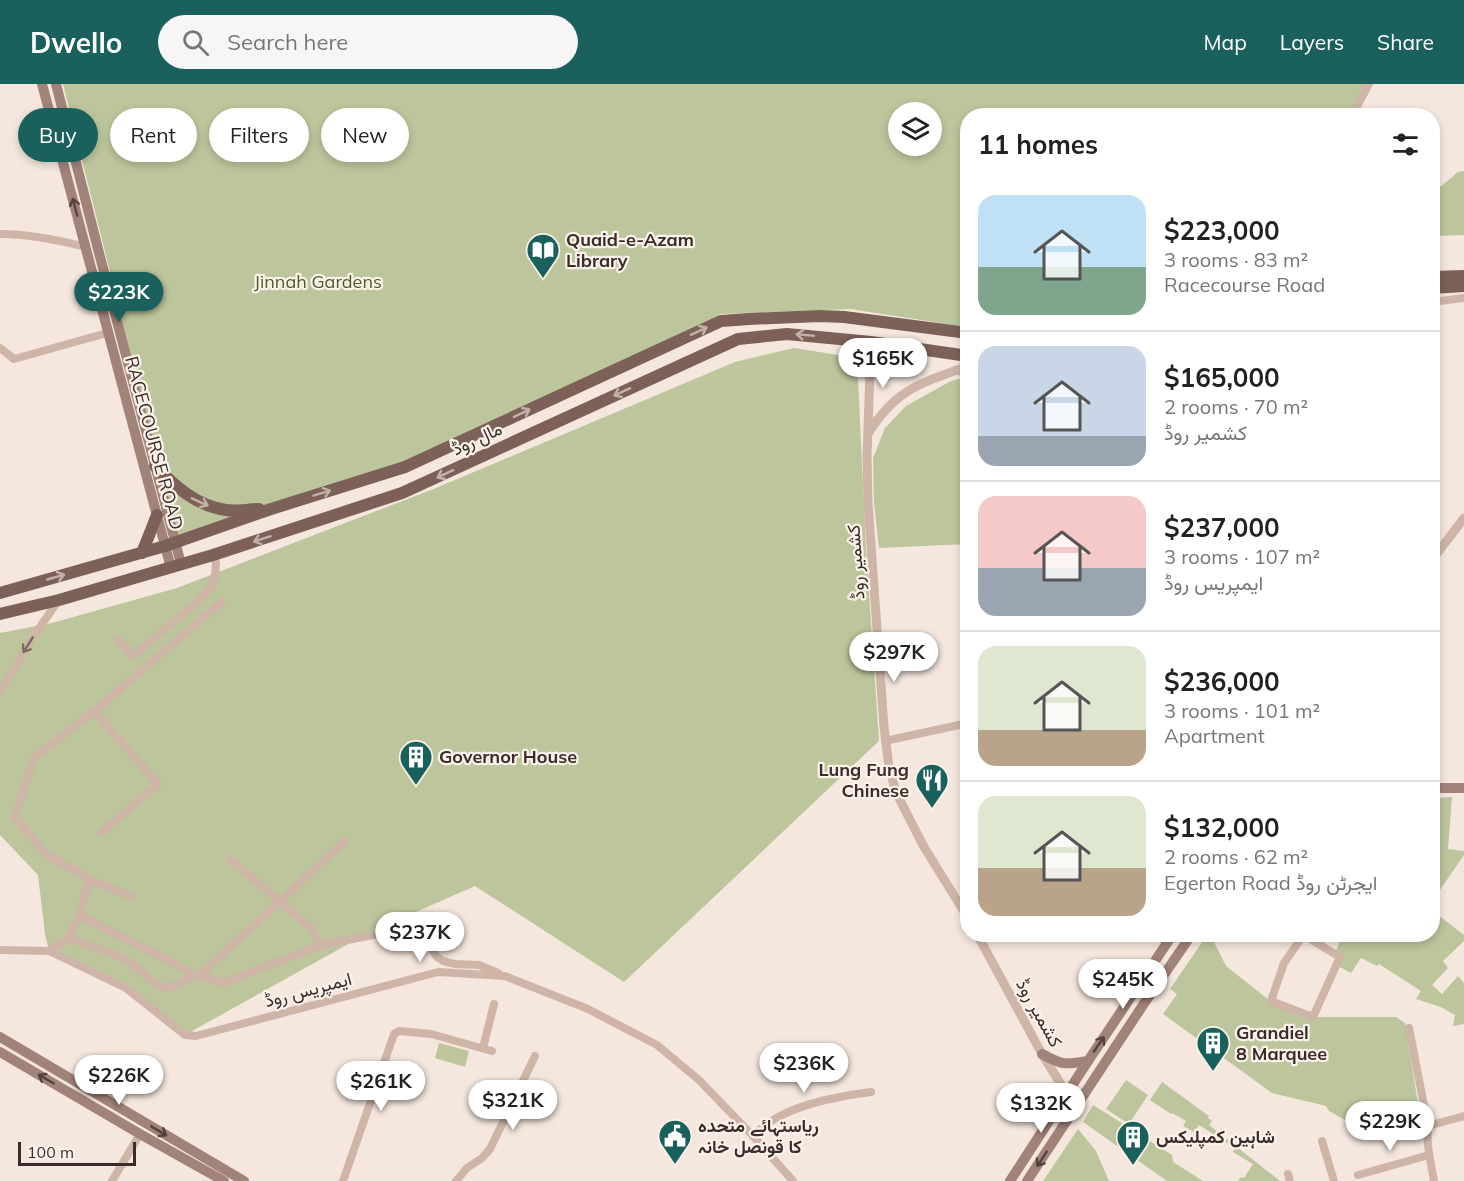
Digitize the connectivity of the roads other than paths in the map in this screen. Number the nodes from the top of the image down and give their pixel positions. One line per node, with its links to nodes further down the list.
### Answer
1 (42, 84): 6 (main road, RACECOURSE ROAD, one-way to 1)
2 (56, 84): 22 (main road, RACECOURSE ROAD)
3 (1369, 84): 4 (street)
4 (1357, 108)
5 (0, 234): 6 (street)
6 (86, 247): 14 (main road, RACECOURSE ROAD)
7 (1464, 276): 8 (main road)
8 (1440, 277)
9 (1464, 286): 10 (main road)
10 (1440, 288)
11 (1464, 298): 12 (street)
12 (1440, 301)
13 (960, 332): 23 (main road, مال روڈ, one-way to 13)
14 (107, 333): 16 (street); 24 (main road, RACECOURSE ROAD)
15 (871, 342): 17 (main road, مال روڈ); 21 (street, کشمیر روڈ); 29 (main road, مال روڈ, one-way to 29)
16 (0, 348)
17 (960, 355)
18 (960, 369): 19 (street)
19 (957, 370): 20 (street); 21 (street)
20 (960, 371)
21 (868, 435): 39 (street, کشمیر روڈ)
22 (155, 466): 23 (main road, one-way to 23); 26 (main road, RACECOURSE ROAD)
23 (271, 509): 26 (main road, مال روڈ)
24 (157, 515): 26 (main road, RACECOURSE ROAD); 28 (main road)
25 (1464, 518): 27 (street)
26 (170, 544): 28 (main road, مال روڈ); 30 (main road, RACECOURSE ROAD)
27 (1440, 550)
28 (142, 553): 31 (main road, مال روڈ, one-way to 28)
29 (213, 555): 30 (main road, مال روڈ); 35 (street)
30 (176, 566): 32 (main road, مال روڈ)
31 (0, 592)
32 (59, 600): 34 (main road, مال روڈ); 36 (street, one-way to 36)
33 (222, 602): 37 (street)
34 (0, 615)
35 (118, 640)
36 (0, 692)
37 (94, 711): 42 (street); 45 (street)
38 (960, 725): 39 (street)
39 (885, 741): 48 (street, کشمیر روڈ)
40 (1440, 788): 41 (main road)
41 (1464, 788)
42 (101, 833)
43 (345, 841): 47 (street)
44 (230, 859): 47 (street)
45 (88, 879): 46 (street); 49 (street)
46 (130, 896)
47 (281, 902): 56 (street); 59 (street)
48 (960, 905)
49 (80, 915): 50 (street); 59 (street)
50 (68, 938): 58 (street); 59 (street)
51 (981, 942): 65 (street, کشمیر روڈ)
52 (1168, 942): 67 (main road, one-way to 52)
53 (1187, 942): 70 (main road)
54 (1299, 942): 55 (street)
55 (1315, 942)
56 (321, 945): 59 (street); 60 (street)
57 (0, 950): 58 (street, ایمپریس روڈ)
58 (49, 951): 60 (street, ایمپریس روڈ)
59 (197, 974)
60 (505, 976): 75 (street, ایمپریس روڈ)
61 (494, 1004): 82 (street)
62 (1409, 1028): 72 (street)
63 (0, 1037): 81 (main road, one-way to 81)
64 (0, 1052): 74 (main road, one-way to 64)
65 (1042, 1054): 67 (main road); 69 (street, کشمیر روڈ)
66 (535, 1056): 83 (street)
67 (1088, 1061): 69 (main road)
68 (871, 1092): 75 (street)
69 (1067, 1094): 70 (street, کشمیر روڈ); 85 (main road)
70 (1079, 1102): 86 (main road, one-way to 86)
71 (1464, 1116): 72 (street)
72 (1428, 1126): 73 (street); 77 (street)
73 (1365, 1130)
74 (140, 1134): 79 (street); 80 (main road)
75 (753, 1136): 84 (street, ایمپریس روڈ)
76 (1322, 1141): 87 (street)
77 (1429, 1155): 78 (street); 88 (street)
78 (1358, 1175)
79 (112, 1181)
80 (224, 1181)
81 (244, 1181)
82 (343, 1181)
83 (456, 1181)
84 (793, 1181)
85 (1010, 1181)
86 (1027, 1181)
87 (1334, 1181)
88 (1434, 1181)

